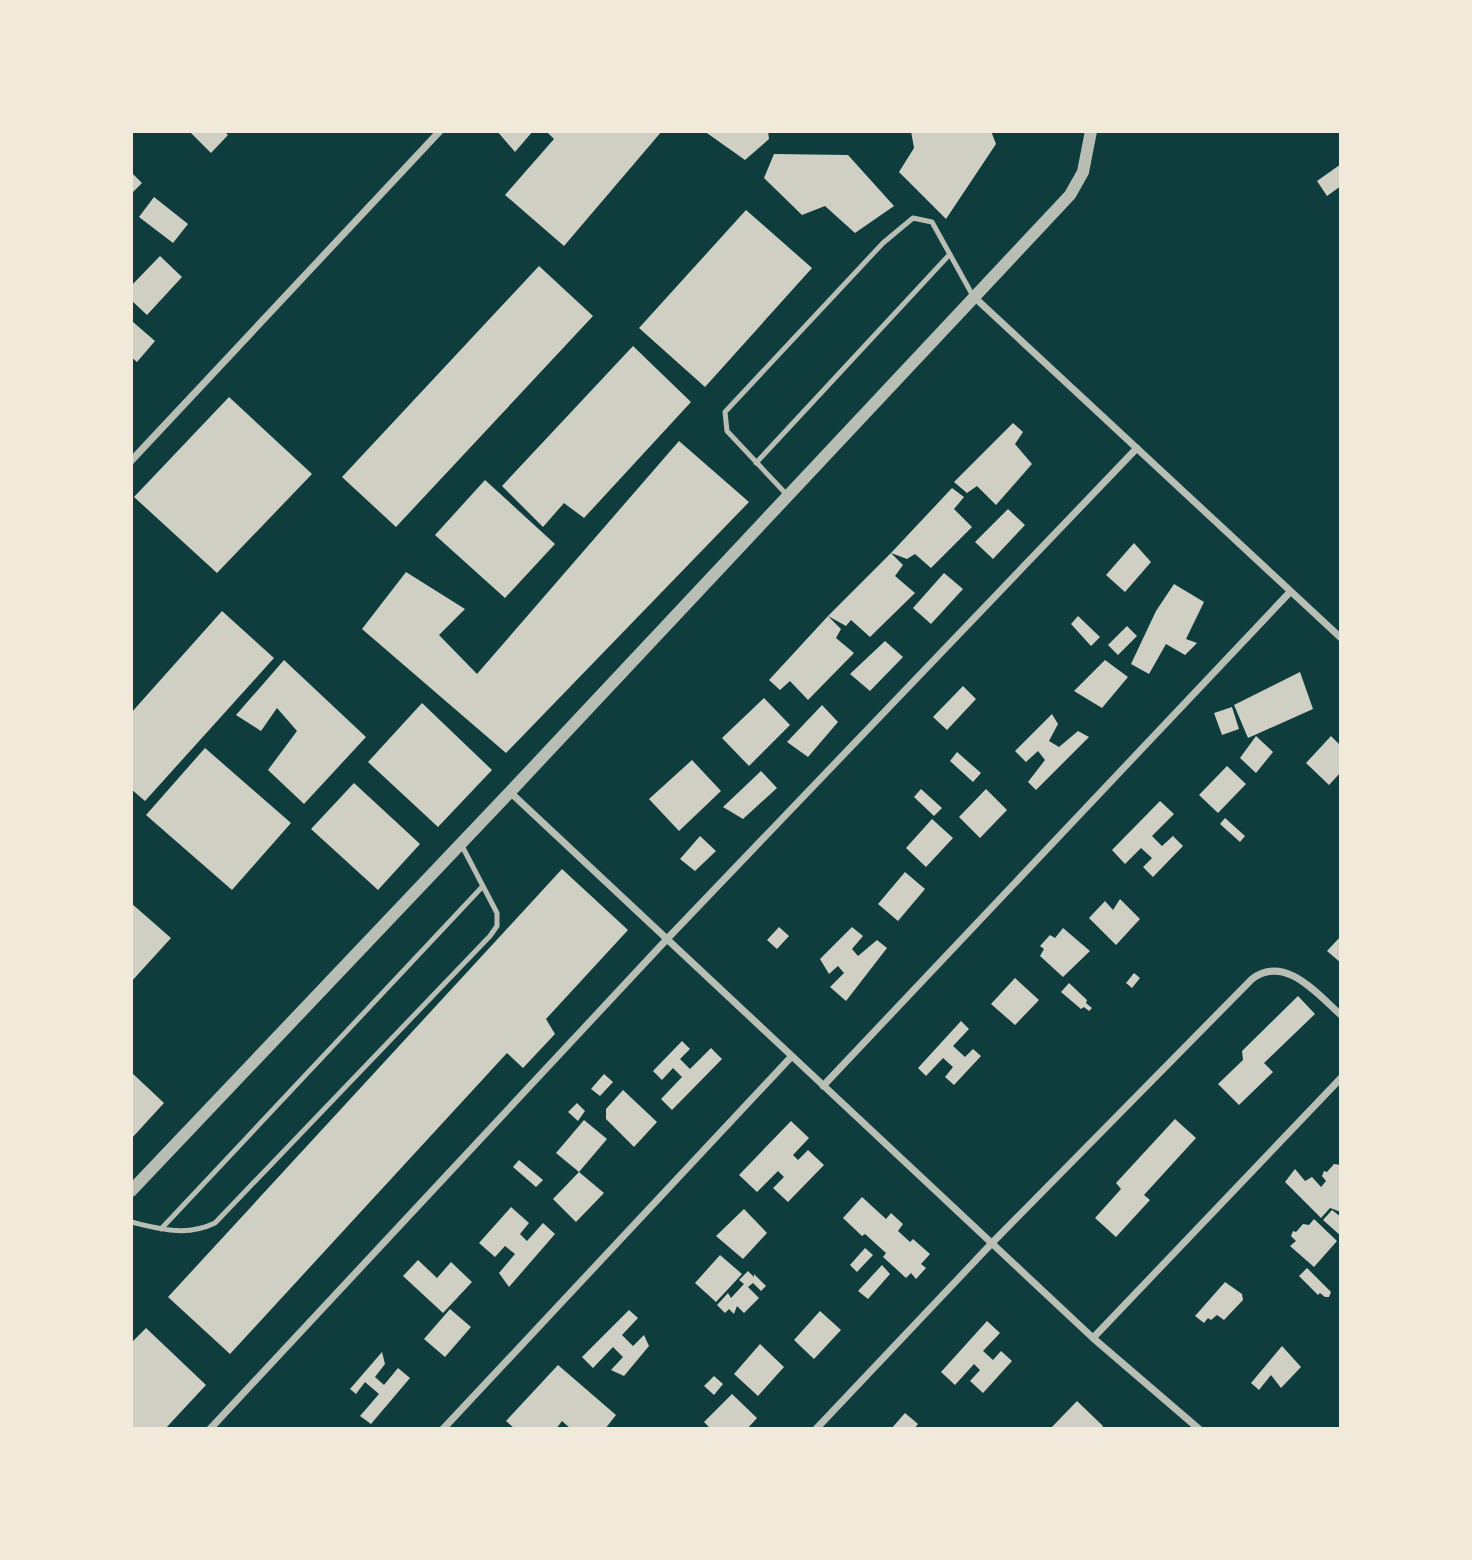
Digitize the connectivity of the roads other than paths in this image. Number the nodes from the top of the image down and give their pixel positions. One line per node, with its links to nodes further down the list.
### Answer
1 (440, 131): 6 (street)
2 (1091, 131): 4 (street)
3 (950, 254): 4 (lane); 7 (lane); 7 (lane)
4 (973, 296): 5 (street); 8 (street)
5 (1137, 448): 9 (street); 14 (street)
6 (131, 461)
7 (756, 463): 8 (lane)
8 (788, 496): 11 (street)
9 (1290, 592): 10 (street); 18 (street)
10 (1341, 638)
11 (510, 792): 12 (street); 14 (street)
12 (461, 844): 13 (lane); 19 (street)
13 (483, 886): 21 (lane); 21 (lane)
14 (667, 939): 16 (street); 24 (street)
15 (1341, 1014): 22 (street)
16 (792, 1056): 18 (street); 25 (street)
17 (1341, 1078): 23 (street)
18 (823, 1086): 22 (street)
19 (131, 1191)
20 (131, 1222): 21 (lane)
21 (161, 1229)
22 (992, 1243): 23 (street); 26 (street)
23 (1093, 1338): 27 (street)
24 (210, 1429)
25 (443, 1429)
26 (816, 1429)
27 (1199, 1429)

